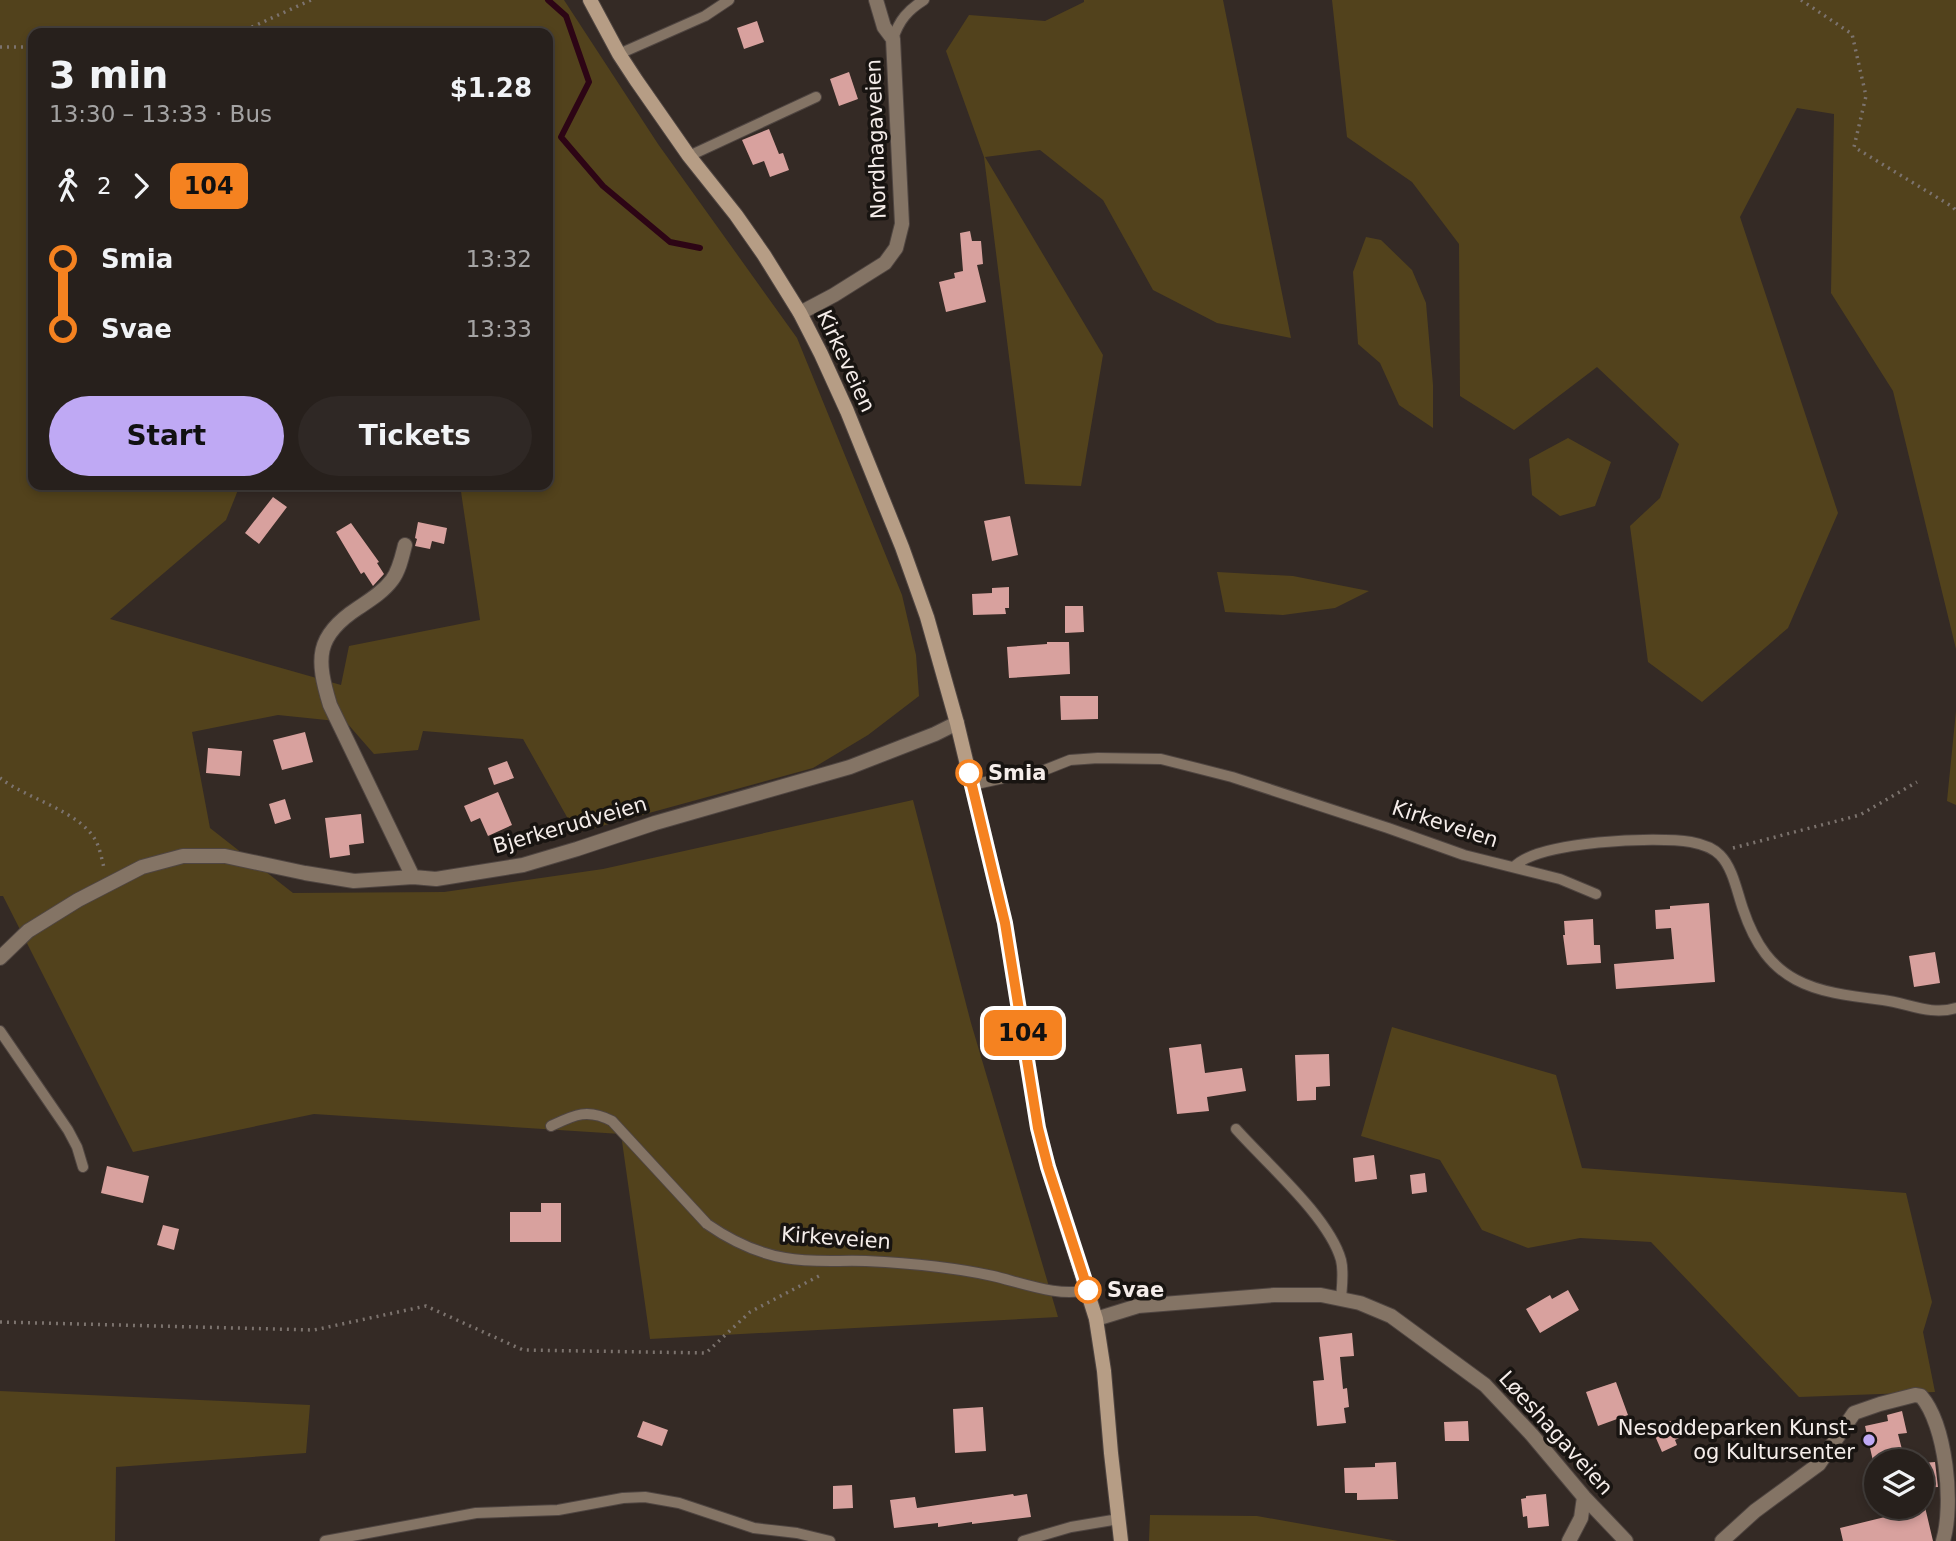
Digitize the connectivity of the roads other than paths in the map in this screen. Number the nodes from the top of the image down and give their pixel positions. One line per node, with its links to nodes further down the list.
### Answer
1 (590, 0): 6 (main road, Kirkeveien)
2 (729, 0): 6 (lane)
3 (876, 0): 5 (street, Nordhagaveien)
4 (924, 0): 5 (lane)
5 (893, 38): 9 (street, Nordhagaveien)
6 (619, 54): 8 (main road, Kirkeveien)
7 (816, 97): 8 (lane)
8 (689, 156): 9 (main road, Kirkeveien)
9 (800, 313): 11 (main road, Kirkeveien)
10 (405, 545): 14 (street)
11 (957, 723): 12 (main road, Kirkeveien); 14 (street, Bjerkerudveien)
12 (972, 785): 13 (lane, Kirkeveien); 22 (main road, Kirkeveien)
13 (1514, 867): 15 (lane); 17 (lane, Kirkeveien)
14 (413, 877): 16 (street, Bjerkerudveien)
15 (1596, 894)
16 (0, 958)
17 (1956, 1008)
18 (0, 1031): 21 (lane)
19 (551, 1126): 22 (lane, Kirkeveien)
20 (1236, 1129): 23 (lane)
21 (83, 1167)
22 (1088, 1289): 24 (main road, Kirkeveien)
23 (1340, 1298): 24 (street, Løeshagaveien); 25 (street, Løeshagaveien)
24 (1096, 1319): 26 (main road, Kirkeveien)
25 (1584, 1497): 31 (street); 32 (street, Løeshagaveien)
26 (1119, 1519): 29 (lane); 30 (main road, Kirkeveien)
27 (325, 1541): 28 (lane)
28 (830, 1541)
29 (1023, 1541)
30 (1121, 1541)
31 (1569, 1541)
32 (1626, 1541)
33 (1722, 1541): 34 (street)
34 (1943, 1541)

